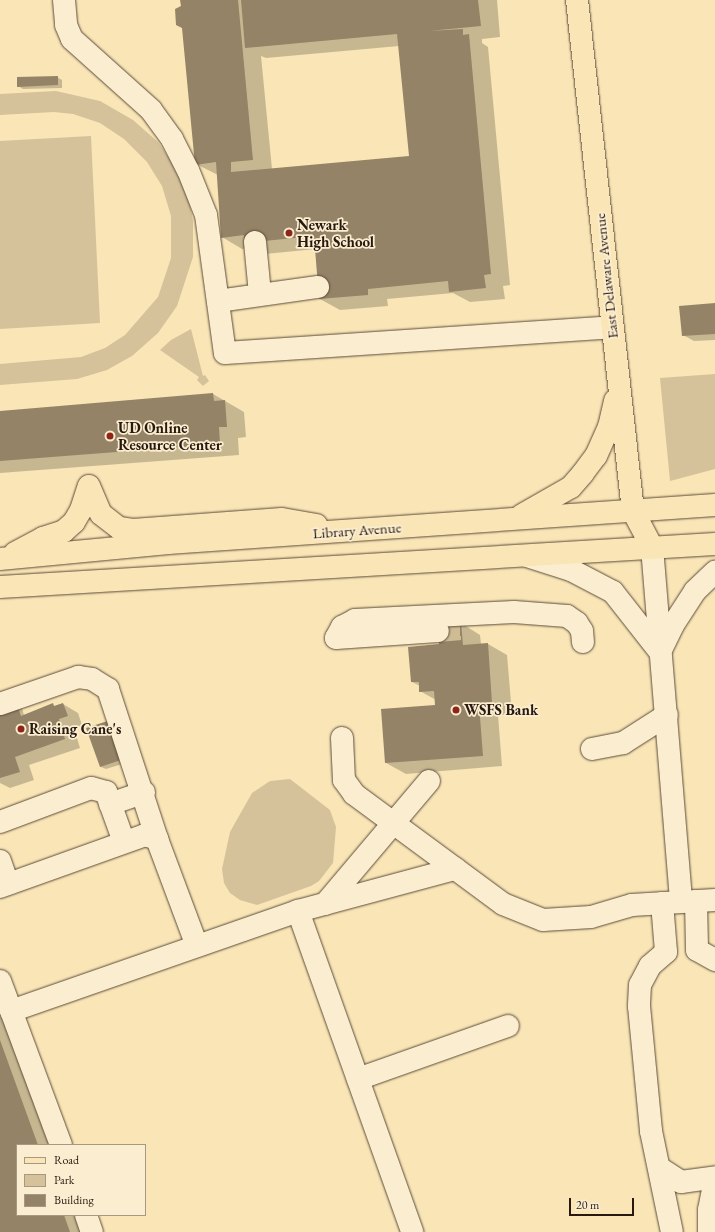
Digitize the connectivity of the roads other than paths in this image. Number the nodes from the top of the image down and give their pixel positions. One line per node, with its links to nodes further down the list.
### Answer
1 (64, 0): 6 (lane)
2 (577, 0): 7 (main road, East Delaware Avenue)
3 (255, 242): 5 (lane)
4 (318, 287): 5 (lane)
5 (260, 294): 6 (lane)
6 (218, 301): 7 (lane)
7 (612, 327): 8 (main road, East Delaware Avenue)
8 (618, 387): 10 (main road, East Delaware Avenue); 11 (main road)
9 (715, 505): 10 (main road, Library Avenue)
10 (633, 511): 11 (main road, Library Avenue); 14 (main road, East Delaware Avenue)
11 (512, 520): 12 (main road, Library Avenue)
12 (347, 531): 16 (main road, Library Avenue); 16 (main road)
13 (715, 544): 14 (main road)
14 (652, 547): 15 (main road); 23 (lane)
15 (524, 555): 18 (main road); 23 (lane)
16 (3, 558)
17 (715, 572): 23 (lane)
18 (0, 587)
19 (514, 626): 20 (lane)
20 (461, 629)
21 (438, 631): 22 (lane)
22 (584, 642)
23 (660, 652): 25 (lane)
24 (0, 704): 29 (lane)
25 (667, 715): 27 (lane); 38 (lane)
26 (342, 738): 32 (lane)
27 (592, 749)
28 (429, 781): 32 (lane)
29 (144, 792): 30 (lane); 33 (lane)
30 (110, 804): 31 (lane); 34 (lane)
31 (0, 822)
32 (392, 824): 36 (lane); 39 (lane)
33 (157, 839): 34 (lane); 41 (lane)
34 (124, 842): 37 (lane)
35 (0, 861): 37 (lane)
36 (454, 869): 38 (lane); 39 (lane)
37 (4, 886)
38 (689, 902): 42 (lane); 43 (lane)
39 (325, 904): 40 (lane)
40 (298, 911): 41 (lane); 47 (lane)
41 (197, 946): 45 (lane)
42 (666, 952): 43 (lane); 49 (lane)
43 (706, 955)
44 (0, 980): 45 (lane)
45 (11, 1011): 48 (lane)
46 (508, 1026): 47 (lane)
47 (358, 1079): 53 (lane)
48 (61, 1144)
49 (661, 1169): 50 (lane); 54 (lane)
50 (715, 1178): 55 (lane)
51 (86, 1216): 52 (lane)
52 (92, 1232)
53 (412, 1232)
54 (672, 1232)
55 (709, 1232)

